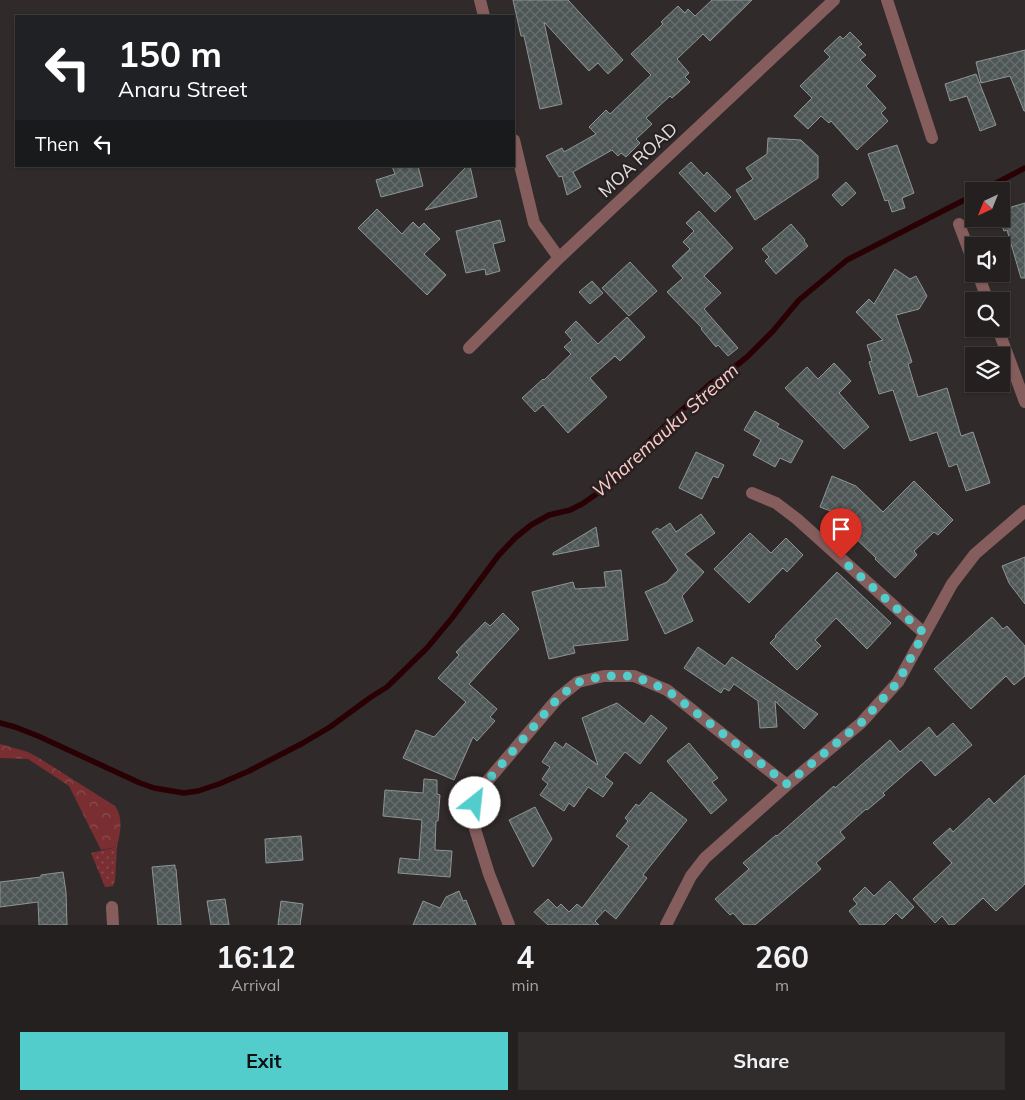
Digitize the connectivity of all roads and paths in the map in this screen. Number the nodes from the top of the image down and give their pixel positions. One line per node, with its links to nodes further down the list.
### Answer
1 (480, 0): 4 (street)
2 (834, 0): 9 (street, MOA ROAD)
3 (887, 0): 5 (street)
4 (484, 15)
5 (932, 138)
6 (515, 144): 9 (street)
7 (959, 224): 8 (street)
8 (965, 240)
9 (559, 258): 11 (street, MOA ROAD)
10 (1001, 337): 12 (street)
11 (469, 348)
12 (1025, 402)
13 (752, 492): 15 (street)
14 (1025, 511): 15 (street)
15 (924, 633): 16 (street)
16 (787, 784): 19 (street); 20 (street)
17 (112, 907): 18 (street)
18 (113, 925)
19 (509, 925)
20 (666, 925)

